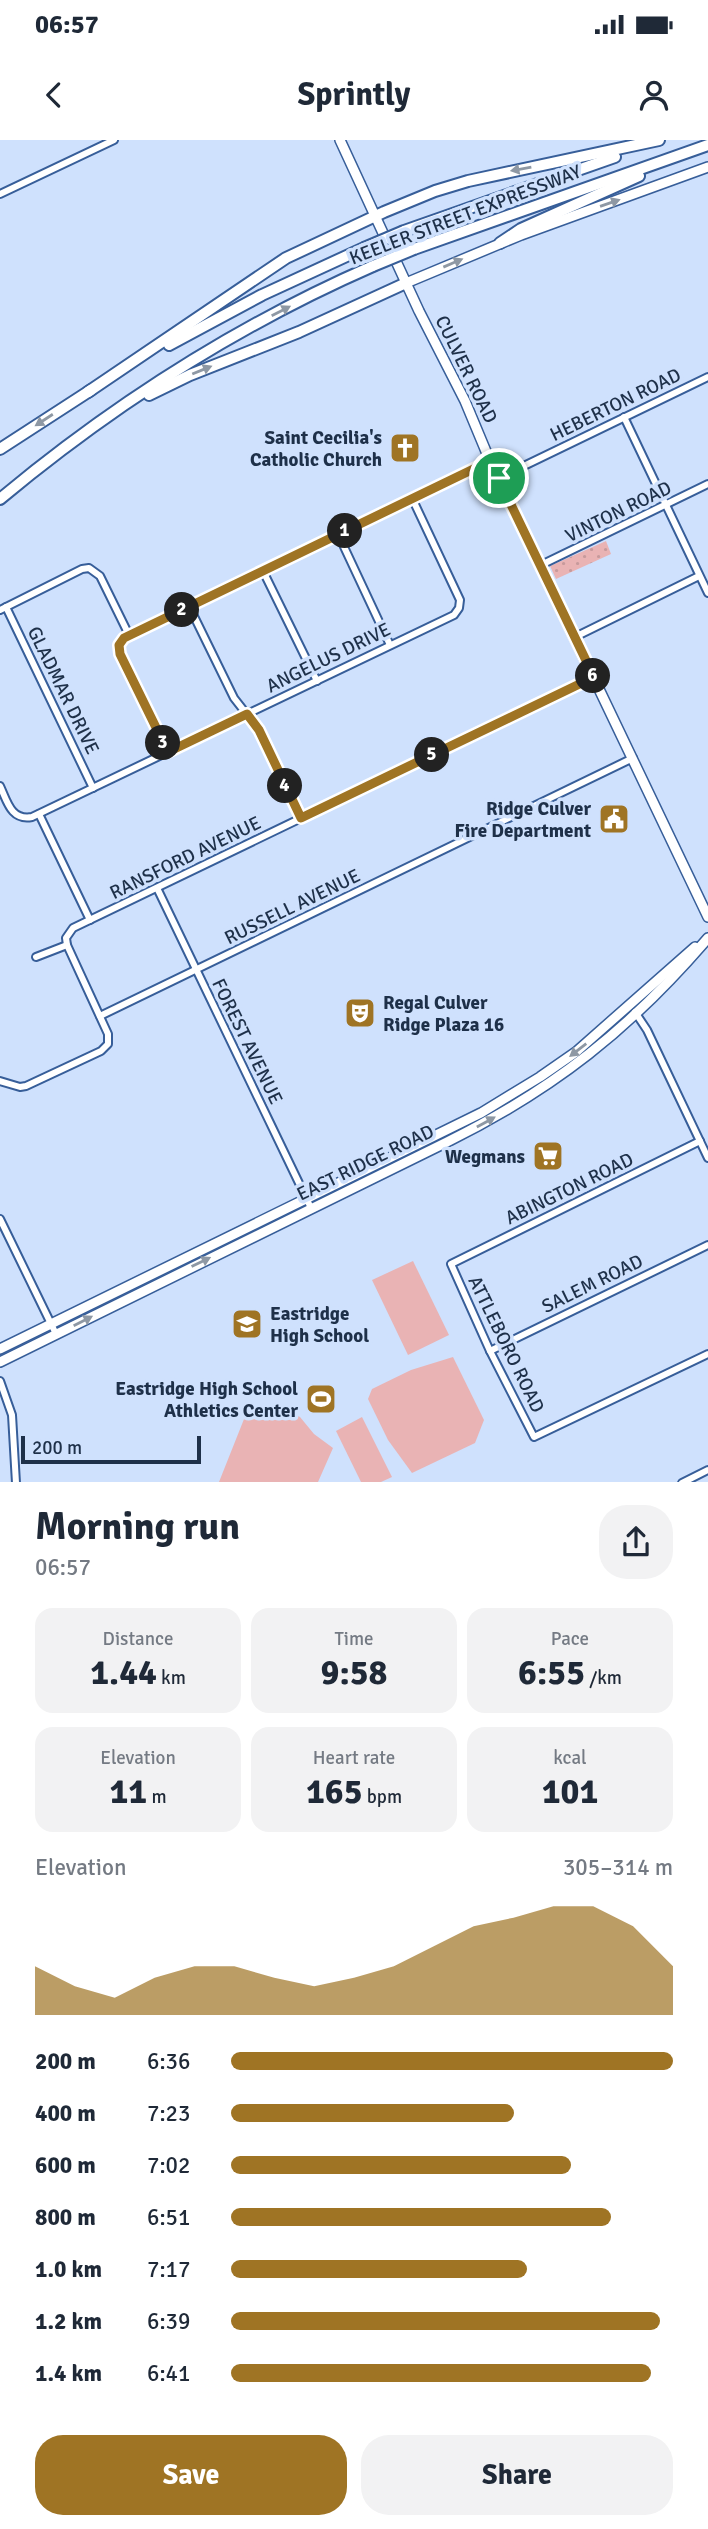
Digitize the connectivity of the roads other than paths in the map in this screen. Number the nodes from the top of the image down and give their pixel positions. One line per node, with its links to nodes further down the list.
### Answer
1 (114, 140): 6 (street)
2 (340, 140): 7 (main road, CULVER ROAD)
3 (662, 140): 7 (highway, one-way to 7); 11 (highway, KEELER STREET EXPRESSWAY, bridge)
4 (708, 146): 8 (highway); 13 (highway, KEELER STREET EXPRESSWAY, one-way to 4, bridge)
5 (708, 167): 8 (main road, one-way to 5)
6 (0, 194)
7 (374, 216): 9 (main road, CULVER ROAD); 11 (highway)
8 (500, 243): 9 (main road, one-way to 8)
9 (406, 283): 13 (highway, one-way to 9); 15 (main road, CULVER ROAD)
10 (708, 377): 12 (street, HEBERTON ROAD)
11 (88, 392): 14 (highway, KEELER STREET EXPRESSWAY, one-way to 14)
12 (624, 417): 16 (street, HEBERTON ROAD); 20 (street)
13 (78, 438): 19 (highway, KEELER STREET EXPRESSWAY)
14 (0, 449)
15 (490, 461): 16 (main road, CULVER ROAD); 18 (street)
16 (499, 478): 22 (main road, CULVER ROAD)
17 (708, 485): 20 (street, VINTON ROAD)
18 (412, 498): 21 (street); 30 (street, ANGELUS DRIVE)
19 (0, 499)
20 (665, 505): 22 (street, VINTON ROAD); 24 (street)
21 (338, 534): 23 (street); 30 (street)
22 (541, 565): 29 (main road, CULVER ROAD)
23 (263, 571): 26 (street); 32 (street)
24 (699, 576): 25 (street); 29 (street)
25 (708, 593)
26 (190, 606): 28 (street); 33 (street)
27 (3, 608): 28 (street); 37 (street, GLADMAR DRIVE)
28 (129, 635): 34 (street)
29 (575, 637): 31 (main road, CULVER ROAD)
30 (390, 645): 32 (street, ANGELUS DRIVE)
31 (594, 677): 35 (main road, CULVER ROAD); 39 (street, RANSFORD AVENUE)
32 (317, 681): 33 (street, ANGELUS DRIVE)
33 (247, 714): 34 (street, ANGELUS DRIVE); 39 (street)
34 (168, 752): 37 (street, ANGELUS DRIVE)
35 (633, 758): 41 (main road, CULVER ROAD); 46 (street, RUSSELL AVENUE)
36 (0, 786): 38 (street)
37 (93, 788): 38 (street, ANGELUS DRIVE)
38 (39, 814): 42 (street)
39 (301, 818): 40 (street, RANSFORD AVENUE)
40 (157, 888): 42 (street, RANSFORD AVENUE); 46 (street, FOREST AVENUE)
41 (708, 917)
42 (90, 920): 44 (street, RANSFORD AVENUE)
43 (708, 937): 47 (main road, EAST RIDGE ROAD); 48 (main road, EAST RIDGE ROAD)
44 (67, 945): 45 (street, RANSFORD AVENUE); 49 (street)
45 (36, 957)
46 (196, 970): 49 (street, RUSSELL AVENUE); 53 (street, FOREST AVENUE)
47 (629, 1006): 48 (street); 53 (main road, EAST RIDGE ROAD, one-way to 53)
48 (637, 1015): 51 (street); 54 (main road, EAST RIDGE ROAD, one-way to 48)
49 (100, 1016): 50 (street)
50 (0, 1081)
51 (700, 1141): 52 (street); 57 (street, ABINGTON ROAD)
52 (708, 1158)
53 (307, 1198): 54 (street, FOREST AVENUE); 58 (main road, EAST RIDGE ROAD)
54 (311, 1208): 59 (main road, EAST RIDGE ROAD, one-way to 54)
55 (0, 1219): 58 (street)
56 (708, 1245): 61 (street, SALEM ROAD)
57 (451, 1264): 61 (street, ATTLEBORO ROAD)
58 (51, 1324): 59 (street); 60 (main road, EAST RIDGE ROAD)
59 (56, 1334): 63 (main road, EAST RIDGE ROAD)
60 (0, 1349)
61 (490, 1350): 62 (street, ATTLEBORO ROAD)
62 (708, 1354)
63 (0, 1362)
64 (0, 1381): 66 (street)
65 (708, 1470): 67 (street)
66 (16, 1482)
67 (682, 1482)

